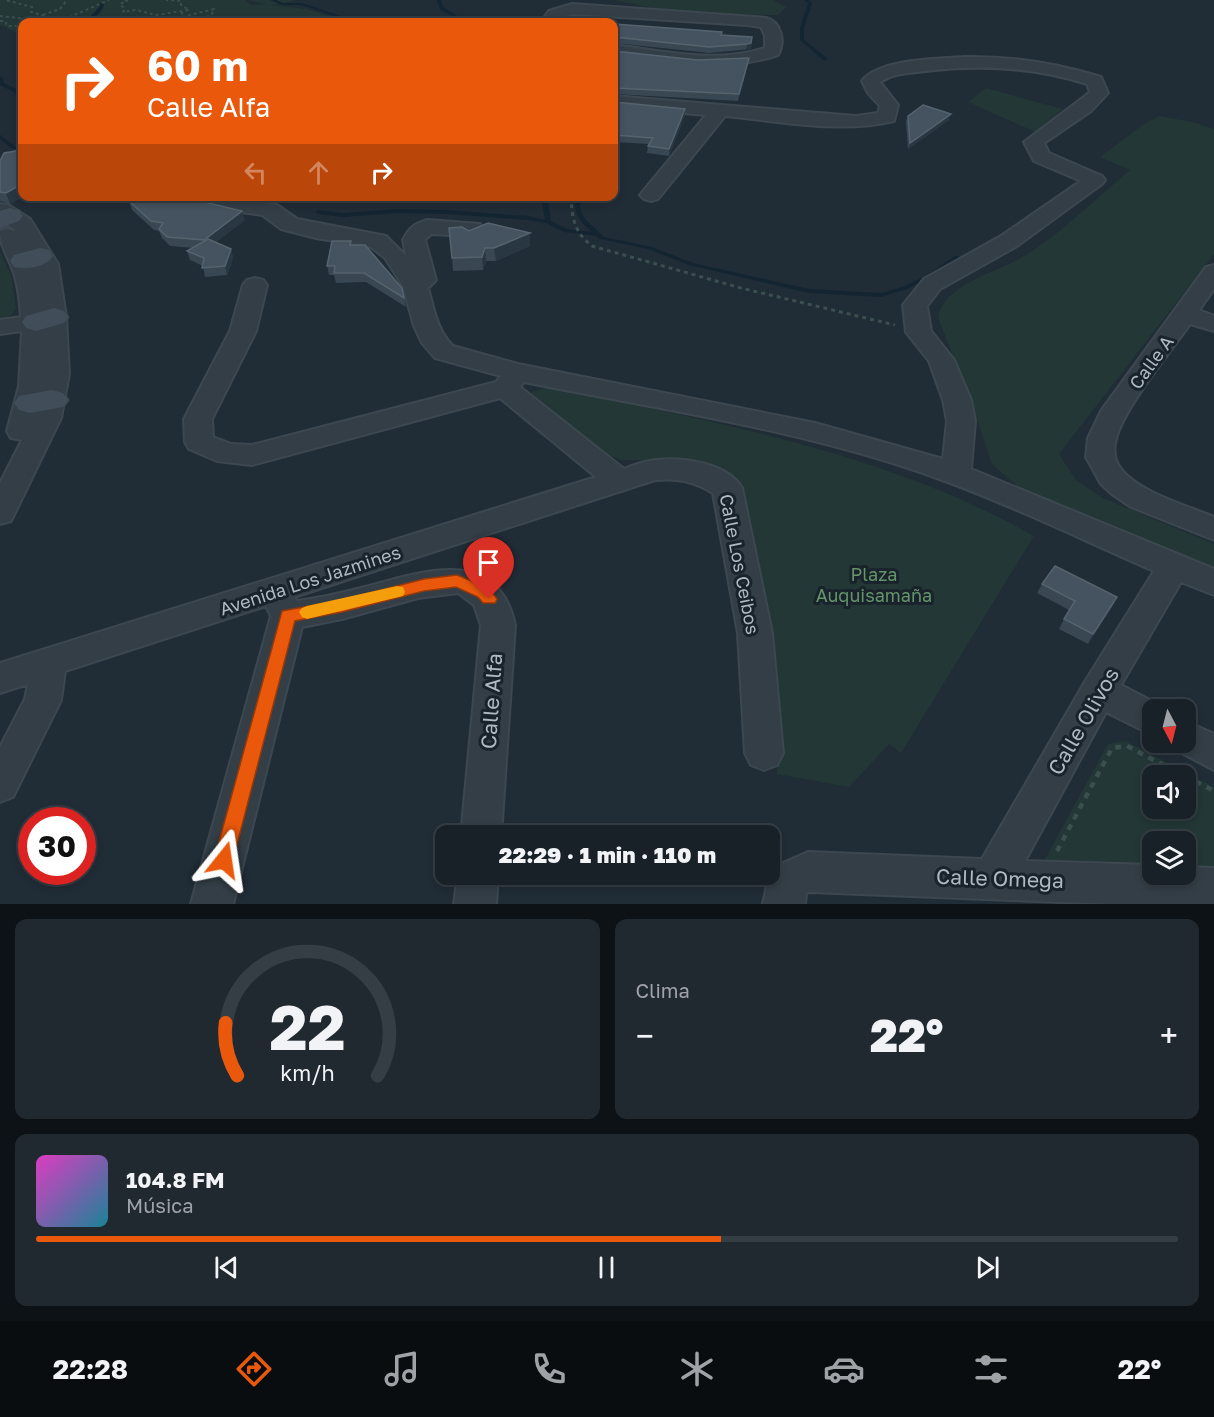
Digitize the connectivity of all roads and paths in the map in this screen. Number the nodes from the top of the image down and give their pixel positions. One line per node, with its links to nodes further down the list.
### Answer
1 (5, 0): 7 (path)
2 (67, 0): 7 (path)
3 (109, 0): 11 (path)
4 (125, 0): 6 (path)
5 (166, 0): 6 (path)
6 (184, 11): 12 (path)
7 (43, 15): 10 (path)
8 (0, 16): 9 (path)
9 (18, 18)
10 (30, 18)
11 (62, 18)
12 (178, 18)
13 (178, 18): 14 (path)
14 (205, 18)
15 (552, 18): 18 (street)
16 (0, 21): 17 (path)
17 (18, 26)
18 (618, 50)
19 (618, 101): 20 (street)
20 (721, 109): 21 (street); 33 (street)
21 (651, 195)
22 (217, 201): 28 (street)
23 (570, 201): 33 (path)
24 (2, 218): 30 (street)
25 (472, 230): 28 (street)
26 (1214, 272): 29 (street, Calle A)
27 (255, 285): 34 (street)
28 (415, 286): 34 (street)
29 (1186, 314): 31 (street); 40 (street, Calle A)
30 (45, 319): 32 (street); 35 (street)
31 (1214, 324)
32 (0, 327)
33 (919, 332): 37 (street)
34 (511, 380): 37 (street); 38 (street)
35 (41, 402): 36 (street); 39 (street)
36 (0, 471)
37 (956, 474): 41 (street)
38 (620, 481): 43 (street, Avenida Los Jazmines); 49 (street, Calle Los Ceibos)
39 (0, 513)
40 (1214, 529)
41 (1174, 566): 42 (street); 46 (street, Calle Olivos)
42 (1214, 583)
43 (281, 604): 44 (street, Avenida Los Jazmines); 55 (street, Calle Alfa); 61 (street)
44 (49, 664): 45 (street, Avenida Los Jazmines); 53 (street)
45 (0, 678)
46 (1099, 691): 47 (street); 57 (street, Calle Olivos)
47 (1142, 714)
48 (1196, 743): 50 (street)
49 (764, 753)
50 (1214, 753)
51 (1164, 765): 56 (path)
52 (1196, 782): 54 (path)
53 (0, 785)
54 (1214, 791)
55 (482, 825)
56 (1054, 855)
57 (994, 878): 59 (street, Calle Omega); 60 (street, Calle Omega)
58 (477, 885): 62 (street)
59 (1214, 888)
60 (786, 893)
61 (212, 904)
62 (476, 904)

